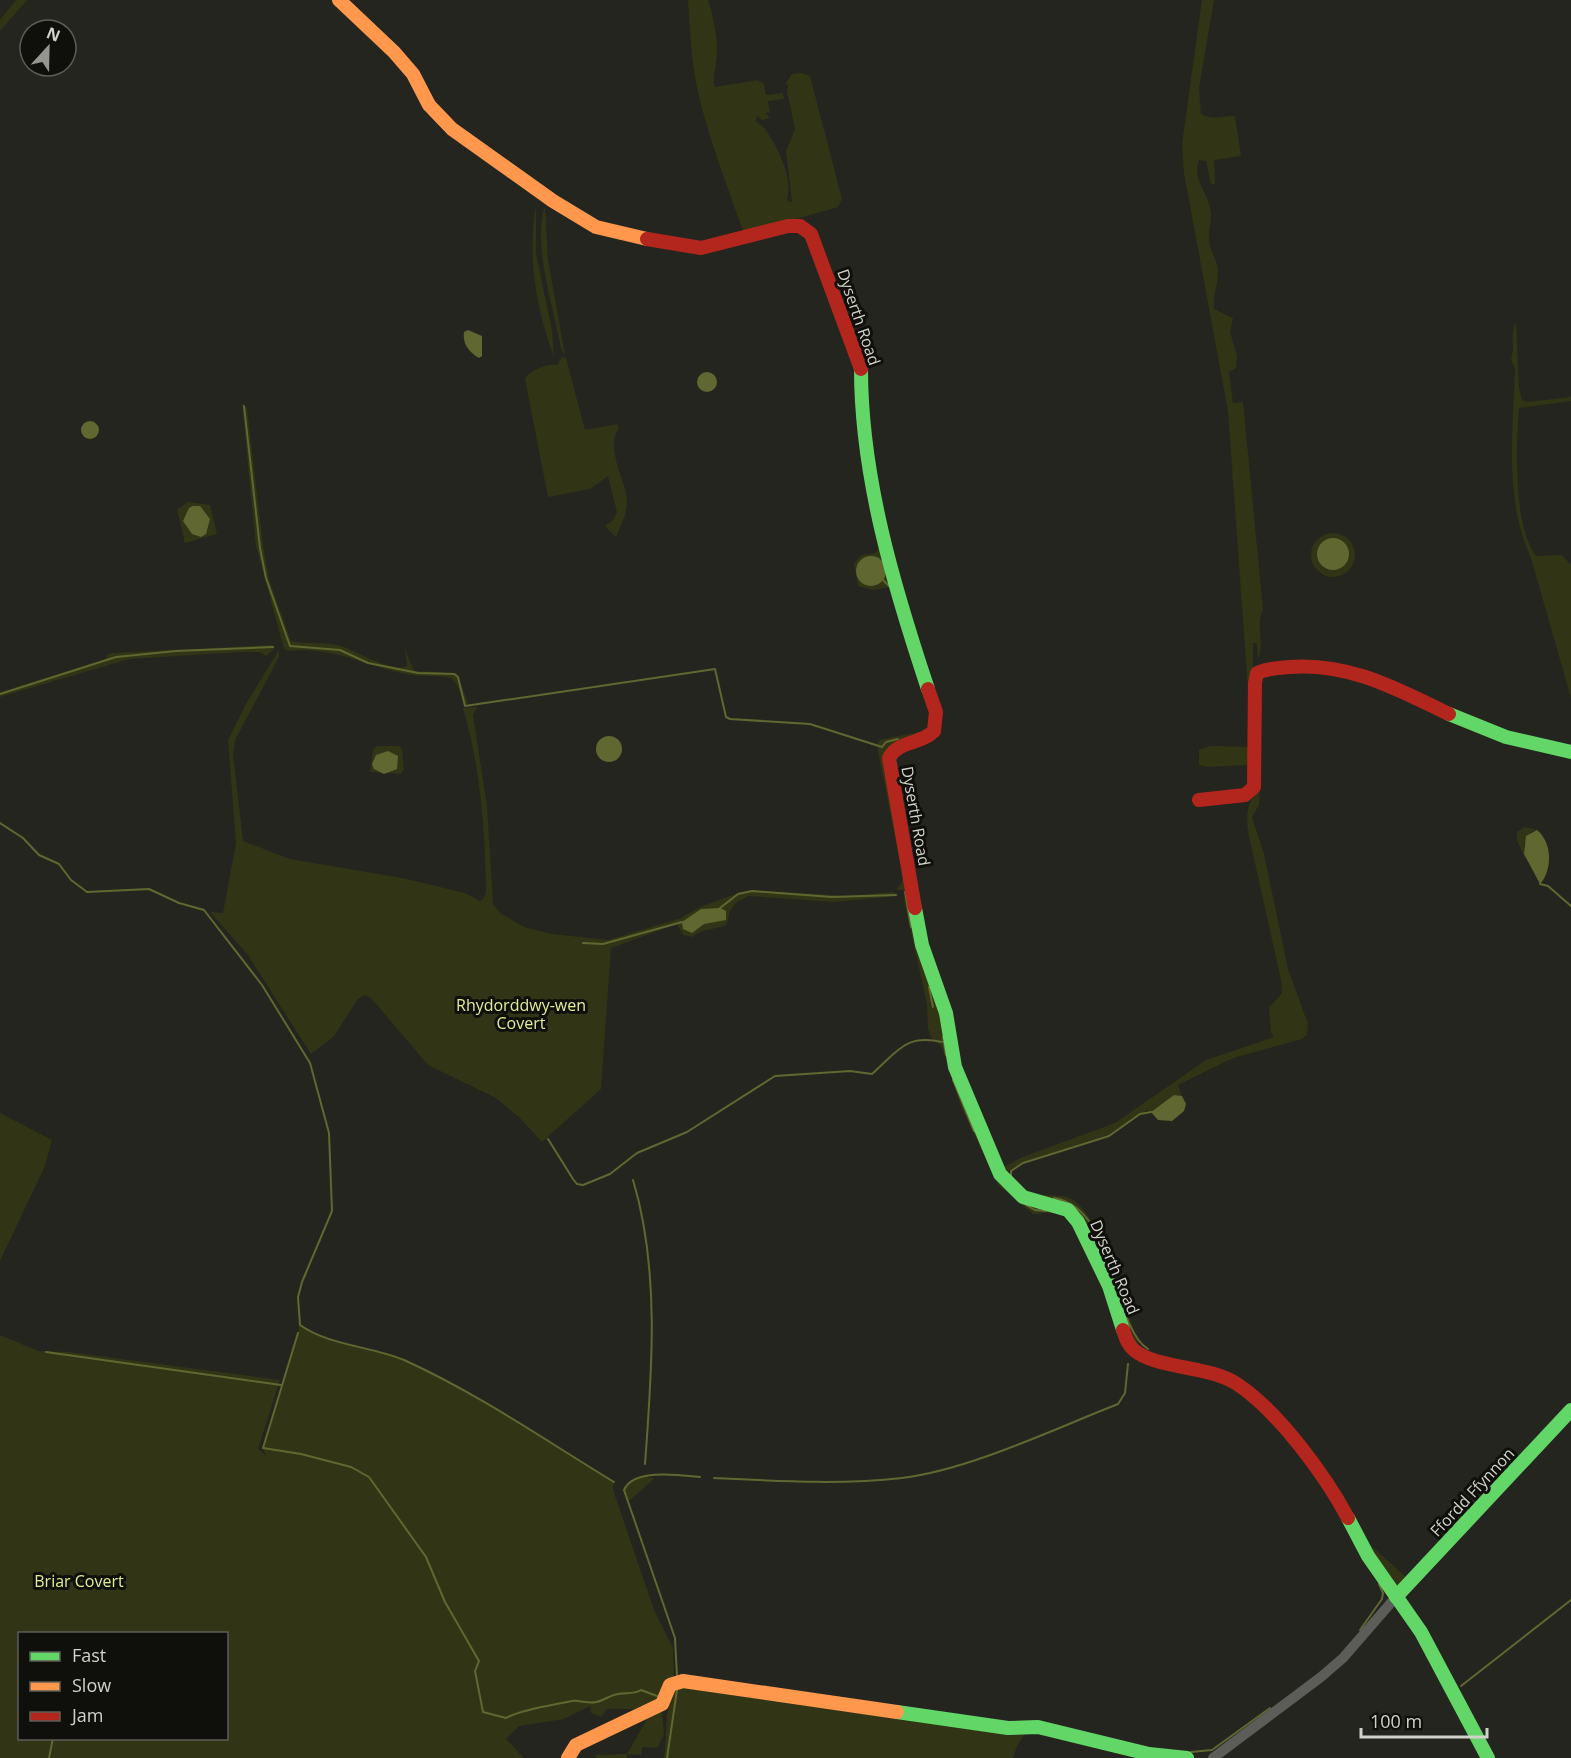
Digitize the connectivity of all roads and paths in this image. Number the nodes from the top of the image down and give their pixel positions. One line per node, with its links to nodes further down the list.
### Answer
1 (339, 0): 5 (main road, Dyserth Road)
2 (1571, 752): 3 (main road)
3 (1199, 800)
4 (1571, 1410): 5 (main road, Ffordd Ffynnon)
5 (1396, 1597): 8 (street); 9 (main road, Dyserth Road)
6 (568, 1758): 7 (main road)
7 (1187, 1758)
8 (1213, 1758)
9 (1488, 1758)

